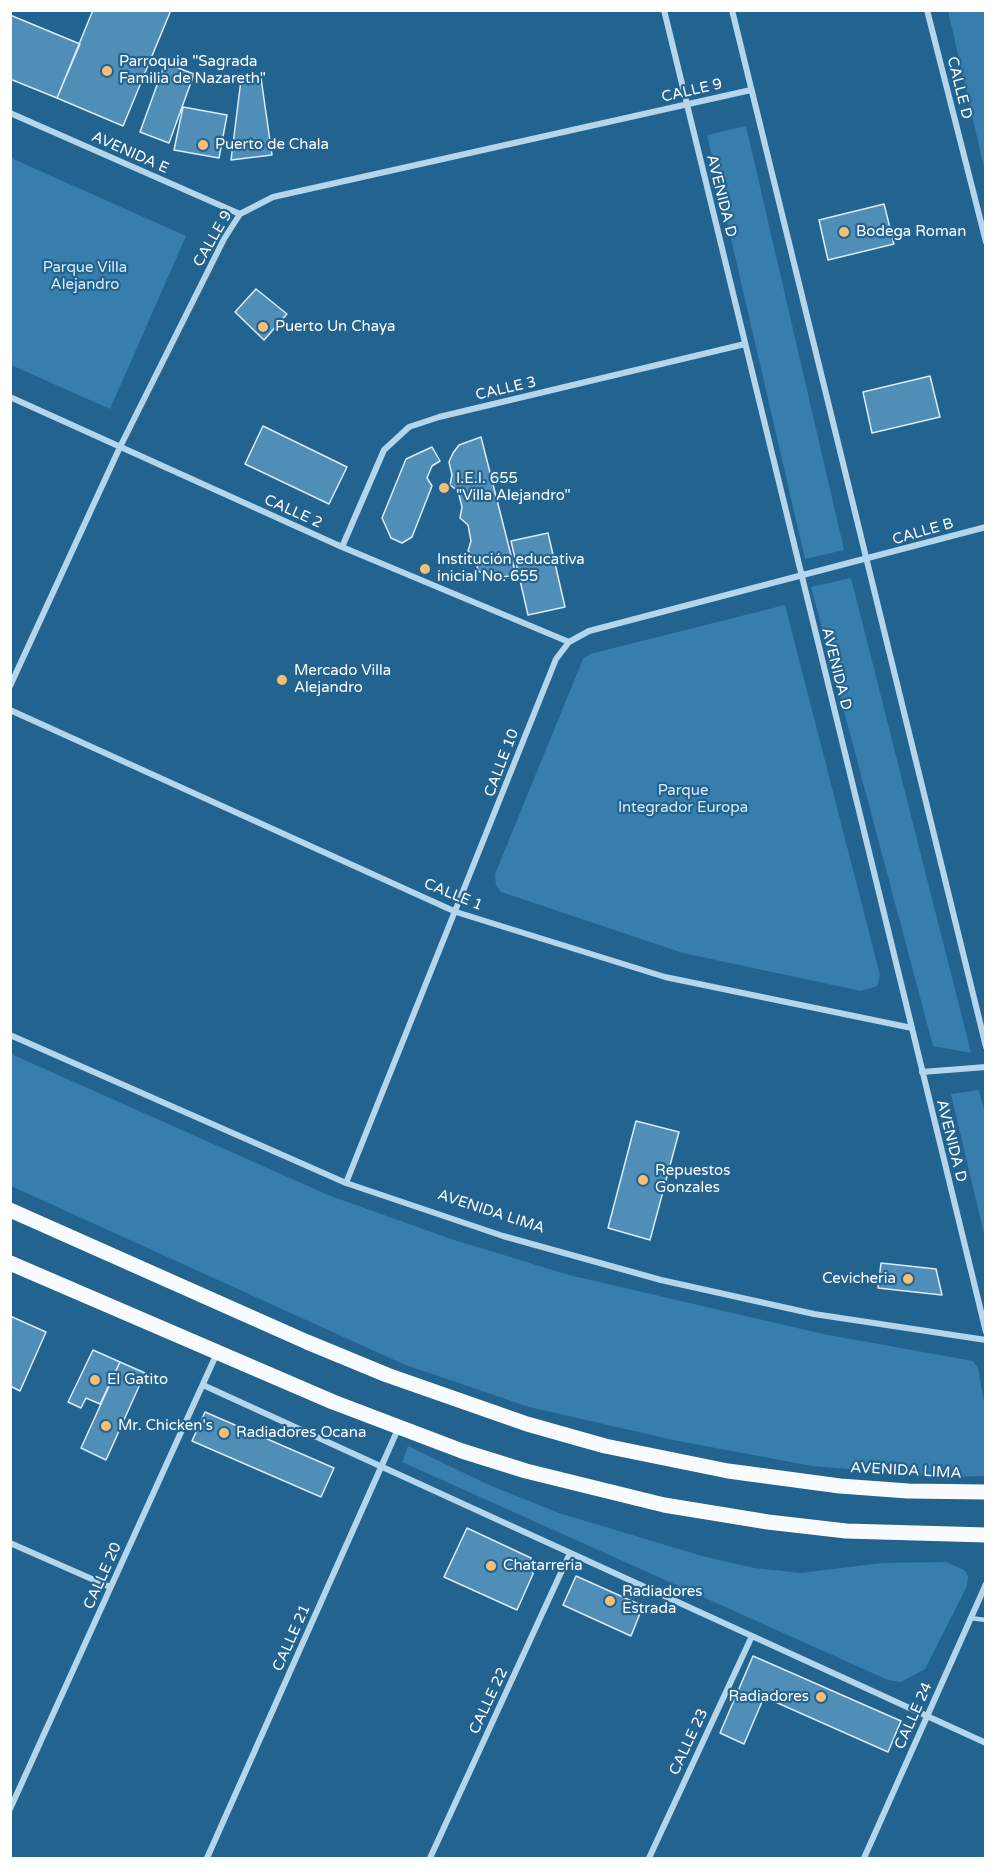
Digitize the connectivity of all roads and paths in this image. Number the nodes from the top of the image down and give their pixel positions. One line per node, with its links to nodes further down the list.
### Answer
1 (664, 10): 5 (street, AVENIDA D)
2 (732, 10): 4 (street)
3 (927, 10): 8 (street, CALLE D)
4 (752, 90): 5 (street, CALLE 9); 14 (street)
5 (687, 104): 7 (street, CALLE 9); 9 (street, AVENIDA D)
6 (10, 113): 7 (street, AVENIDA E)
7 (240, 214): 11 (street, CALLE 9)
8 (986, 242)
9 (745, 344): 13 (street, CALLE 3); 15 (street, AVENIDA D)
10 (10, 397): 11 (street, CALLE 2)
11 (120, 447): 13 (street, CALLE 2); 17 (street, CALLE 9)
12 (986, 528): 14 (street, CALLE B)
13 (342, 546): 16 (street, CALLE 2)
14 (867, 560): 15 (street); 22 (street)
15 (801, 576): 16 (street); 20 (street, AVENIDA D)
16 (569, 642): 19 (street, CALLE 10)
17 (10, 686)
18 (10, 710): 19 (street, CALLE 1)
19 (456, 912): 20 (street, CALLE 1); 25 (street, CALLE 10)
20 (912, 1028): 24 (street, AVENIDA D)
21 (10, 1035): 25 (street, AVENIDA LIMA)
22 (986, 1047)
23 (986, 1067): 24 (street)
24 (922, 1072): 28 (street, AVENIDA D)
25 (346, 1183): 29 (street, AVENIDA LIMA)
26 (10, 1210): 34 (main road, AVENIDA LIMA)
27 (10, 1263): 30 (main road)
28 (986, 1332)
29 (986, 1340)
30 (217, 1352): 31 (street, CALLE 20); 32 (main road)
31 (203, 1385): 33 (street); 39 (street, CALLE 20)
32 (399, 1428): 33 (street, CALLE 21); 35 (main road)
33 (382, 1467): 37 (street); 46 (street, CALLE 21)
34 (986, 1492)
35 (986, 1535)
36 (10, 1543): 39 (street)
37 (570, 1553): 42 (street); 47 (street, CALLE 22)
38 (986, 1584): 40 (street, CALLE 24)
39 (110, 1587): 45 (street, CALLE 20)
40 (970, 1618): 41 (lane); 43 (street, CALLE 24)
41 (986, 1620)
42 (752, 1636): 43 (street); 48 (street, CALLE 23)
43 (927, 1717): 44 (street); 49 (street, CALLE 24)
44 (986, 1743)
45 (10, 1809)
46 (207, 1858)
47 (430, 1858)
48 (648, 1858)
49 (864, 1858)

